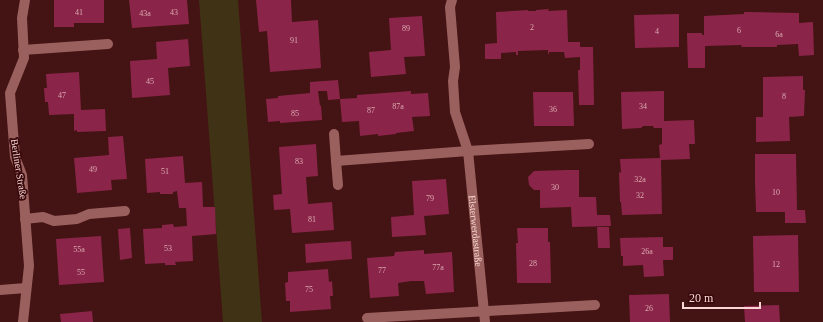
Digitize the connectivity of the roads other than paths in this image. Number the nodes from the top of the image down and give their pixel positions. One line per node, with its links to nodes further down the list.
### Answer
1 (25, 0): 4 (street, Berliner Straße)
2 (452, 0): 7 (street, Elsterwerdastraße)
3 (108, 44): 4 (street)
4 (23, 50): 11 (street, Berliner Straße)
5 (334, 134): 8 (street)
6 (589, 144): 7 (street)
7 (468, 151): 8 (street); 15 (street, Elsterwerdastraße)
8 (336, 161): 9 (street)
9 (338, 185)
10 (125, 211): 11 (street)
11 (25, 219): 12 (street, Berliner Straße)
12 (26, 288): 13 (street); 17 (street, Berliner Straße)
13 (0, 290)
14 (595, 305): 15 (street)
15 (484, 311): 16 (street); 18 (street, Elsterwerdastraße)
16 (367, 318)
17 (23, 322)
18 (485, 322)

